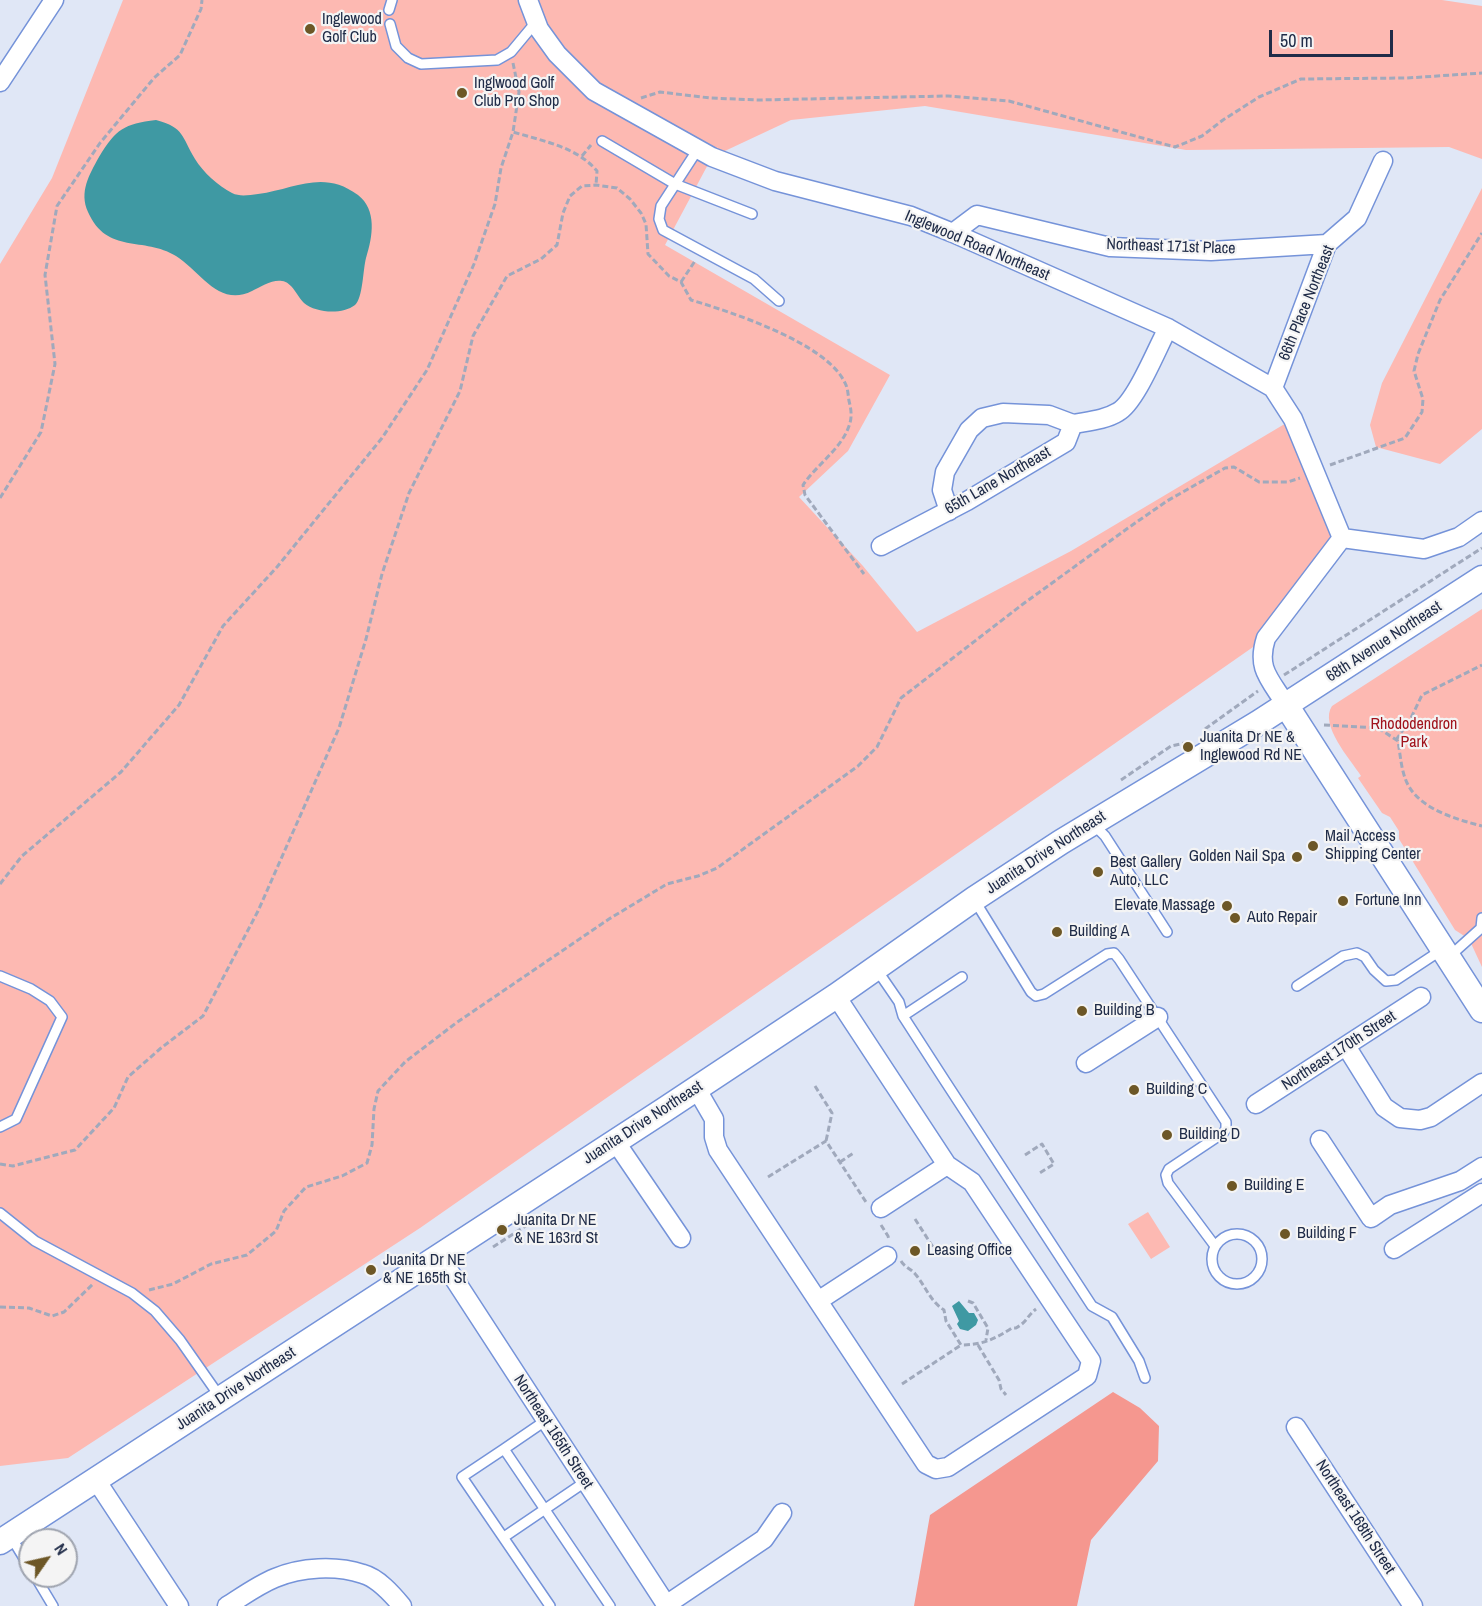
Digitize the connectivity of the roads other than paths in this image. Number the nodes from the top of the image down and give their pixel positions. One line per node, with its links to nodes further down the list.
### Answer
1 (54, 0): 5 (street)
2 (528, 0): 3 (street, Inglewood Road Northeast)
3 (536, 22): 4 (lane); 7 (street, Inglewood Road Northeast)
4 (390, 24)
5 (0, 82)
6 (602, 141): 9 (lane)
7 (698, 149): 9 (lane); 11 (street, Inglewood Road Northeast)
8 (1383, 161): 12 (street, 66th Place Northeast)
9 (675, 184): 10 (lane); 13 (lane)
10 (752, 214)
11 (953, 233): 12 (street, Northeast 171st Place); 14 (street, Inglewood Road Northeast)
12 (1327, 244): 15 (street, 66th Place Northeast)
13 (779, 301)
14 (1168, 328): 15 (street, Inglewood Road Northeast); 16 (street)
15 (1273, 388): 19 (street, Inglewood Road Northeast)
16 (1073, 424): 17 (street, 65th Lane Northeast); 17 (street)
17 (948, 511): 20 (street, 65th Lane Northeast)
18 (1482, 521): 19 (street)
19 (1342, 538): 22 (street)
20 (881, 546)
21 (1482, 578): 22 (main road, 68th Avenue Northeast)
22 (1286, 705): 23 (main road, Juanita Drive Northeast); 27 (main road)
23 (1092, 823): 24 (main road, Juanita Drive Northeast); 26 (lane)
24 (974, 899): 28 (main road, Juanita Drive Northeast); 36 (lane)
25 (1482, 918): 27 (lane)
26 (1167, 932)
27 (1445, 953): 31 (lane); 34 (main road)
28 (876, 968): 32 (main road, Juanita Drive Northeast); 35 (lane)
29 (0, 976): 42 (lane)
30 (962, 977): 35 (lane)
31 (1297, 986)
32 (836, 996): 40 (main road, Juanita Drive Northeast); 45 (street)
33 (1422, 997): 37 (street, Northeast 170th Street)
34 (1482, 1010)
35 (903, 1016): 56 (lane)
36 (1158, 1017): 38 (street); 51 (lane)
37 (1346, 1046): 39 (street); 41 (street, Northeast 170th Street)
38 (1086, 1063)
39 (1482, 1083)
40 (696, 1088): 44 (main road, Juanita Drive Northeast); 55 (street)
41 (1256, 1104)
42 (0, 1127)
43 (1320, 1140): 46 (street)
44 (615, 1141): 50 (street); 54 (main road, Juanita Drive Northeast)
45 (947, 1165): 48 (street); 55 (street)
46 (1482, 1167)
47 (1482, 1193): 52 (street)
48 (876, 1211)
49 (0, 1213): 57 (lane)
50 (681, 1238)
51 (1215, 1246): 51 (lane)
52 (1395, 1249)
53 (892, 1252): 55 (street)
54 (440, 1257): 57 (main road, Juanita Drive Northeast); 58 (street, Northeast 165th Street)
55 (818, 1301)
56 (1145, 1378)
57 (222, 1399): 61 (main road, Juanita Drive Northeast)
58 (546, 1421): 60 (lane); 62 (street, Northeast 165th Street)
59 (1296, 1427): 76 (street, Northeast 168th Street)
60 (504, 1449): 63 (lane); 65 (lane)
61 (96, 1480): 66 (main road, Juanita Drive Northeast); 70 (street)
62 (585, 1482): 63 (lane); 75 (street, Northeast 165th Street)
63 (545, 1510): 65 (lane); 74 (lane)
64 (782, 1514): 75 (street)
65 (504, 1537): 73 (lane)
66 (5, 1539): 67 (lane)
67 (18, 1554)
68 (42, 1588): 69 (lane)
69 (53, 1606)
70 (179, 1606)
71 (227, 1606): 72 (street)
72 (402, 1606)
73 (550, 1606)
74 (610, 1606)
75 (666, 1606)
76 (1413, 1606)

